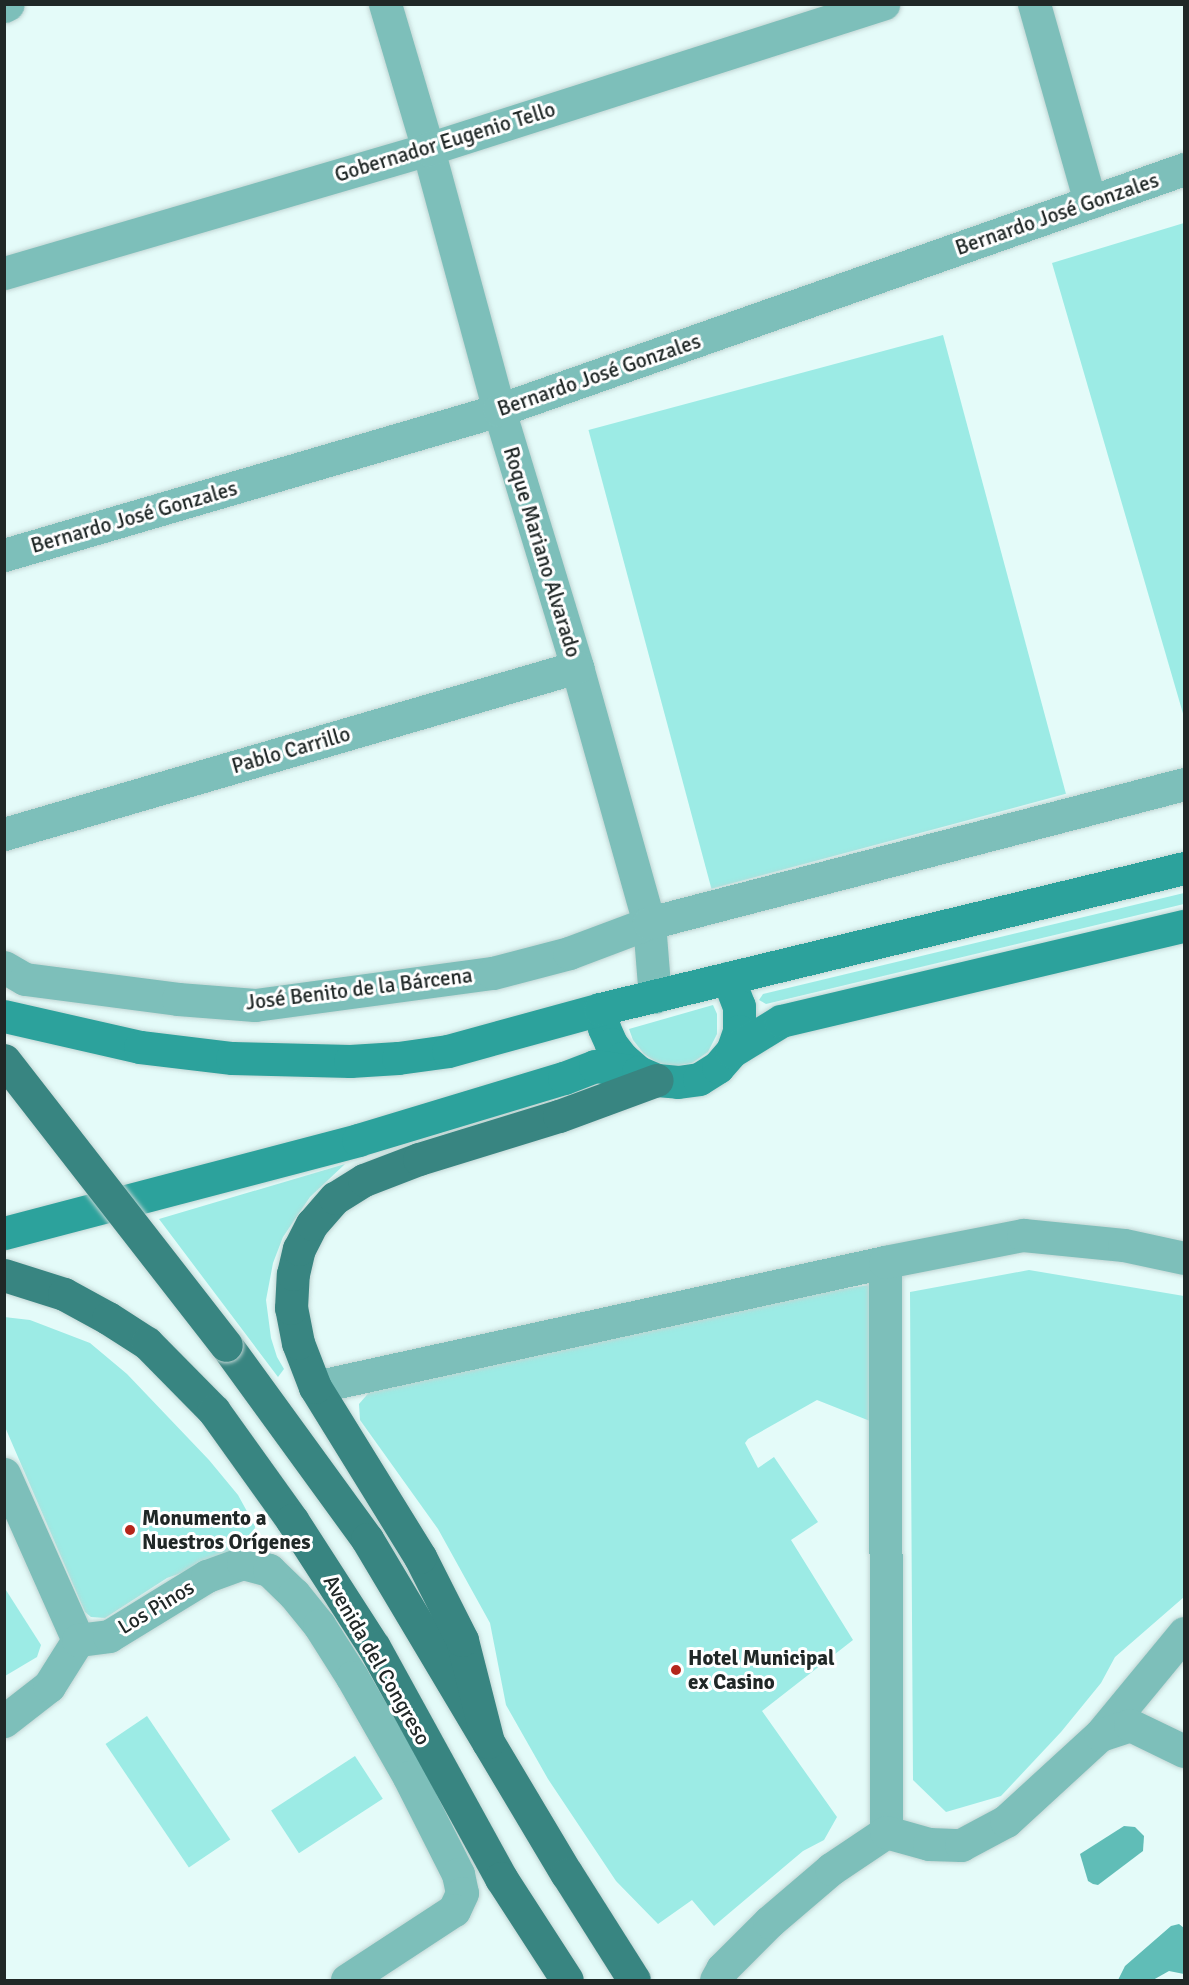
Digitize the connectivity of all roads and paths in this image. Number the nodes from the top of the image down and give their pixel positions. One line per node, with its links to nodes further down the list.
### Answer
1 (385, 4): 4 (street, Roque Mariano Alvarado)
2 (883, 4): 4 (street, Gobernador Eugenio Tello)
3 (1034, 4): 6 (street)
4 (428, 148): 7 (street, Gobernador Eugenio Tello); 8 (street, Roque Mariano Alvarado)
5 (1185, 170): 6 (street, Bernardo José Gonzales)
6 (1090, 202): 8 (street, Bernardo José Gonzales)
7 (4, 273)
8 (499, 410): 9 (street, Bernardo José Gonzales); 10 (street, Roque Mariano Alvarado)
9 (4, 555)
10 (577, 667): 12 (street, Pablo Carrillo); 14 (street, Roque Mariano Alvarado)
11 (1185, 784): 14 (street, José Benito de la Bárcena)
12 (4, 834)
13 (1185, 868): 17 (main road)
14 (649, 923): 16 (street, José Benito de la Bárcena); 18 (street, Roque Mariano Alvarado)
15 (1185, 926): 21 (main road)
16 (15, 973)
17 (728, 978): 18 (main road); 21 (main road)
18 (655, 998): 19 (main road)
19 (600, 1009): 20 (main road); 23 (main road)
20 (4, 1016)
21 (732, 1051): 23 (main road)
22 (4, 1060): 34 (main road, bridge)
23 (648, 1076): 24 (main road); 28 (main road)
24 (4, 1233)
25 (1185, 1258): 26 (street)
26 (885, 1262): 28 (street); 36 (street)
27 (4, 1275): 38 (main road, Avenida del Congreso)
28 (315, 1387): 34 (main road)
29 (4, 1473): 31 (street)
30 (1185, 1633): 33 (street)
31 (78, 1640): 32 (street); 37 (street, Los Pinos)
32 (4, 1720)
33 (1100, 1735): 35 (street); 36 (street)
34 (488, 1742): 39 (main road)
35 (1185, 1751)
36 (886, 1832): 40 (street)
37 (347, 1980)
38 (567, 1980)
39 (634, 1980)
40 (716, 1980)

